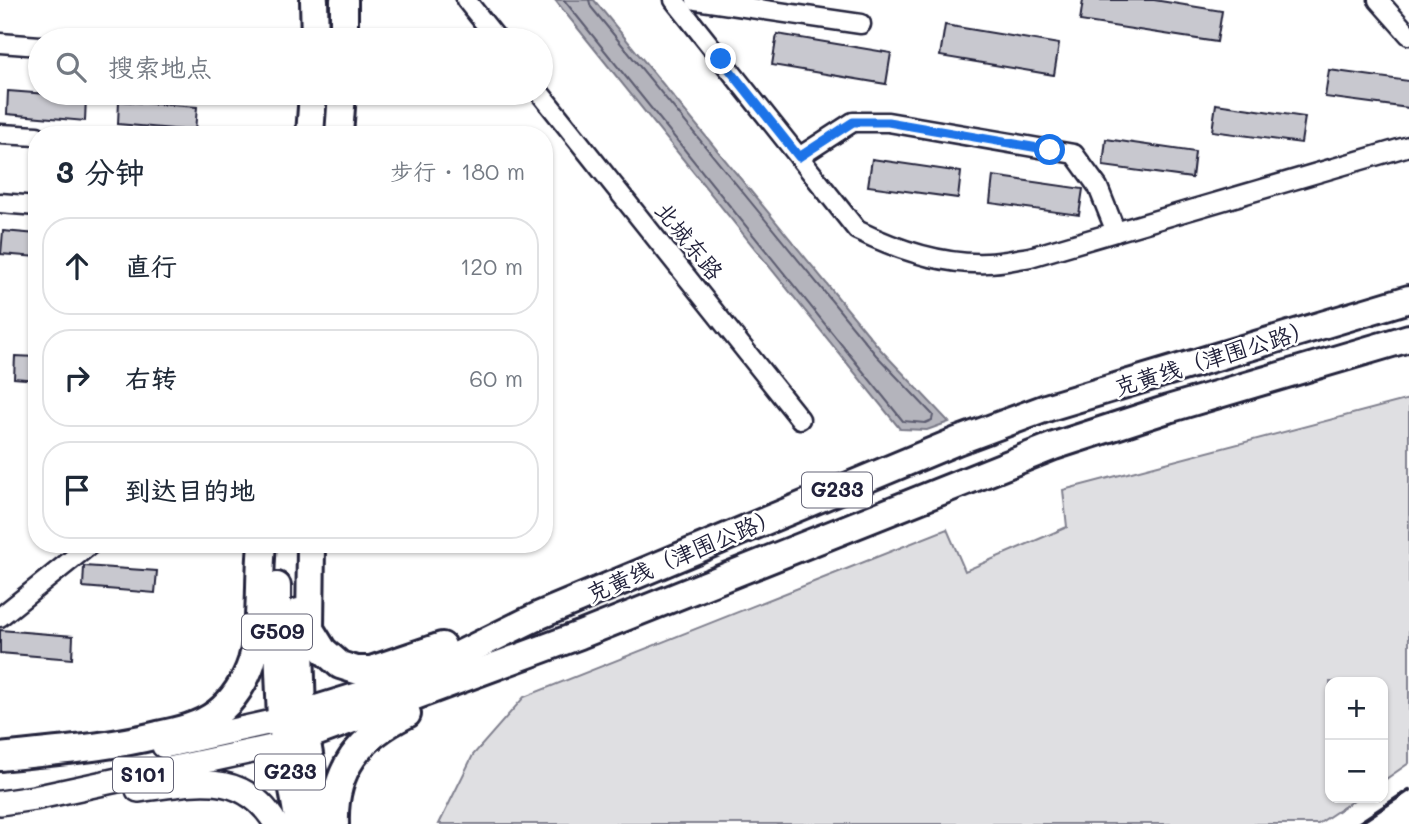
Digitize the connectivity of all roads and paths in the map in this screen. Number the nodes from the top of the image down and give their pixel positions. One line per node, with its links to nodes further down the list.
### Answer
1 (314, 0): 8 (highway)
2 (344, 0): 9 (highway)
3 (466, 0): 10 (street)
4 (674, 0): 22 (street)
5 (696, 0): 7 (street)
6 (1378, 0): 11 (street)
7 (861, 24)
8 (315, 28)
9 (344, 28)
10 (488, 28)
11 (1409, 34)
12 (0, 43): 13 (street)
13 (28, 45)
14 (312, 105): 17 (highway)
15 (341, 105): 18 (highway)
16 (550, 105): 28 (street, 北城东路)
17 (311, 126)
18 (340, 126)
19 (0, 134): 20 (street)
20 (28, 136)
21 (1409, 146): 25 (street)
22 (799, 157): 25 (street); 25 (street)
23 (0, 203): 24 (street)
24 (28, 205)
25 (1116, 232)
26 (1409, 299): 34 (highway, 克黄线（津围公路） / G233)
27 (1409, 338): 36 (highway, 克黄线（津围公路） / G233)
28 (800, 419)
29 (81, 553): 35 (street)
30 (262, 553): 38 (highway)
31 (278, 553): 37 (highway, G509)
32 (302, 553): 37 (highway, G509)
33 (311, 553): 34 (highway)
34 (540, 615): 37 (highway, 克黄线（津围公路） / G233)
35 (0, 617)
36 (527, 655): 37 (highway, 克黄线（津围公路） / G233); 45 (highway, G233)
37 (294, 729): 39 (main road, S101); 40 (main road, S101); 43 (highway, G233); 44 (highway, G509)
38 (0, 757)
39 (0, 768)
40 (34, 798): 41 (main road, S101); 42 (main road)
41 (0, 803)
42 (276, 824)
43 (299, 824)
44 (321, 824)
45 (335, 824)

